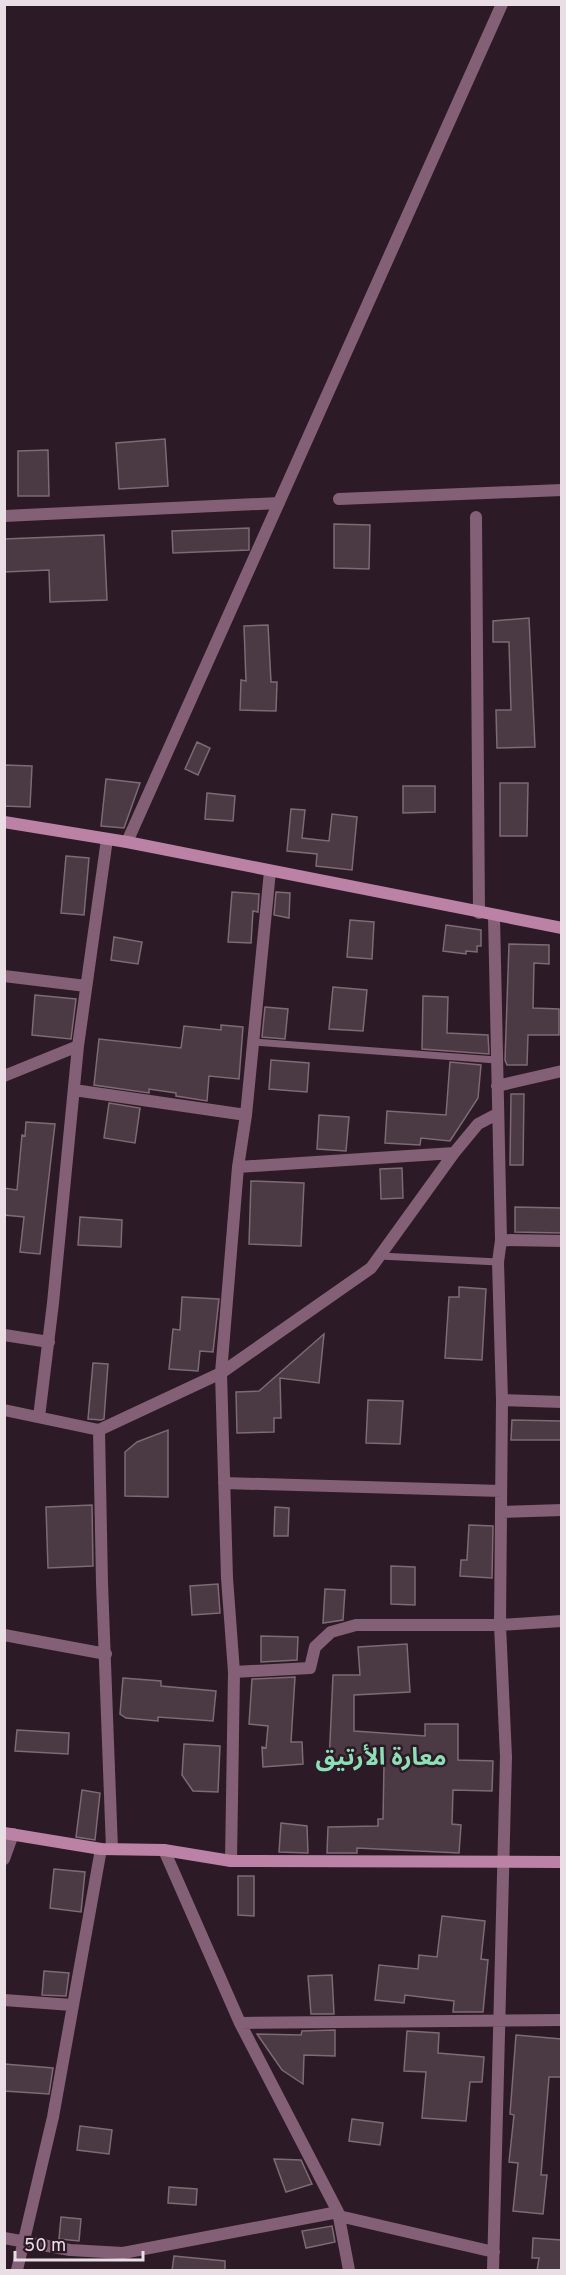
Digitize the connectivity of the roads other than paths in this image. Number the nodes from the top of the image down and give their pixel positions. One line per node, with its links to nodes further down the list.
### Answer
1 (502, 4): 4 (street)
2 (561, 490): 3 (street)
3 (339, 499)
4 (279, 503): 5 (street); 9 (street)
5 (4, 516)
6 (476, 517): 11 (street)
7 (4, 822): 8 (street)
8 (107, 838): 9 (street); 15 (street)
9 (127, 842): 10 (street)
10 (270, 872): 11 (street); 16 (street)
11 (479, 914): 12 (street)
12 (494, 916): 13 (street); 18 (street)
13 (561, 928)
14 (4, 976): 15 (street)
15 (86, 986): 17 (street)
16 (253, 1042): 18 (lane); 24 (street)
17 (78, 1046): 20 (street); 22 (street)
18 (496, 1060): 21 (street)
19 (561, 1071): 21 (street)
20 (4, 1076)
21 (497, 1086): 23 (street)
22 (74, 1090): 24 (street); 32 (street)
23 (497, 1114): 25 (street); 27 (street)
24 (246, 1115): 26 (street)
25 (454, 1153): 26 (street); 29 (street)
26 (238, 1167): 33 (street)
27 (501, 1240): 28 (street); 30 (street)
28 (561, 1241)
29 (380, 1256): 30 (lane); 33 (street)
30 (498, 1262): 34 (street)
31 (4, 1335): 32 (street)
32 (49, 1342): 37 (street)
33 (221, 1373): 38 (street); 39 (street)
34 (502, 1400): 35 (street); 40 (street)
35 (561, 1402)
36 (4, 1410): 37 (street)
37 (39, 1417): 38 (street)
38 (99, 1430): 46 (street)
39 (224, 1484): 40 (street); 47 (street)
40 (501, 1491): 42 (street)
41 (561, 1510): 42 (street)
42 (501, 1512): 44 (street)
43 (561, 1621): 44 (street)
44 (500, 1625): 47 (street); 54 (street)
45 (4, 1635): 46 (street)
46 (106, 1654): 49 (street)
47 (234, 1672): 52 (street)
48 (9, 1834): 49 (street); 51 (street)
49 (107, 1849): 50 (street); 56 (street)
50 (164, 1850): 52 (street); 59 (street)
51 (4, 1859)
52 (231, 1862): 54 (street)
53 (561, 1862): 54 (street)
54 (502, 1864): 58 (street)
55 (4, 2000): 56 (street)
56 (72, 2005): 62 (street)
57 (561, 2020): 58 (street)
58 (498, 2021): 59 (street); 63 (street)
59 (240, 2023): 60 (street)
60 (338, 2214): 62 (street); 63 (street); 65 (street)
61 (4, 2238): 62 (street)
62 (22, 2242): 64 (street)
63 (494, 2252): 66 (street)
64 (17, 2271)
65 (349, 2271)
66 (493, 2271)

